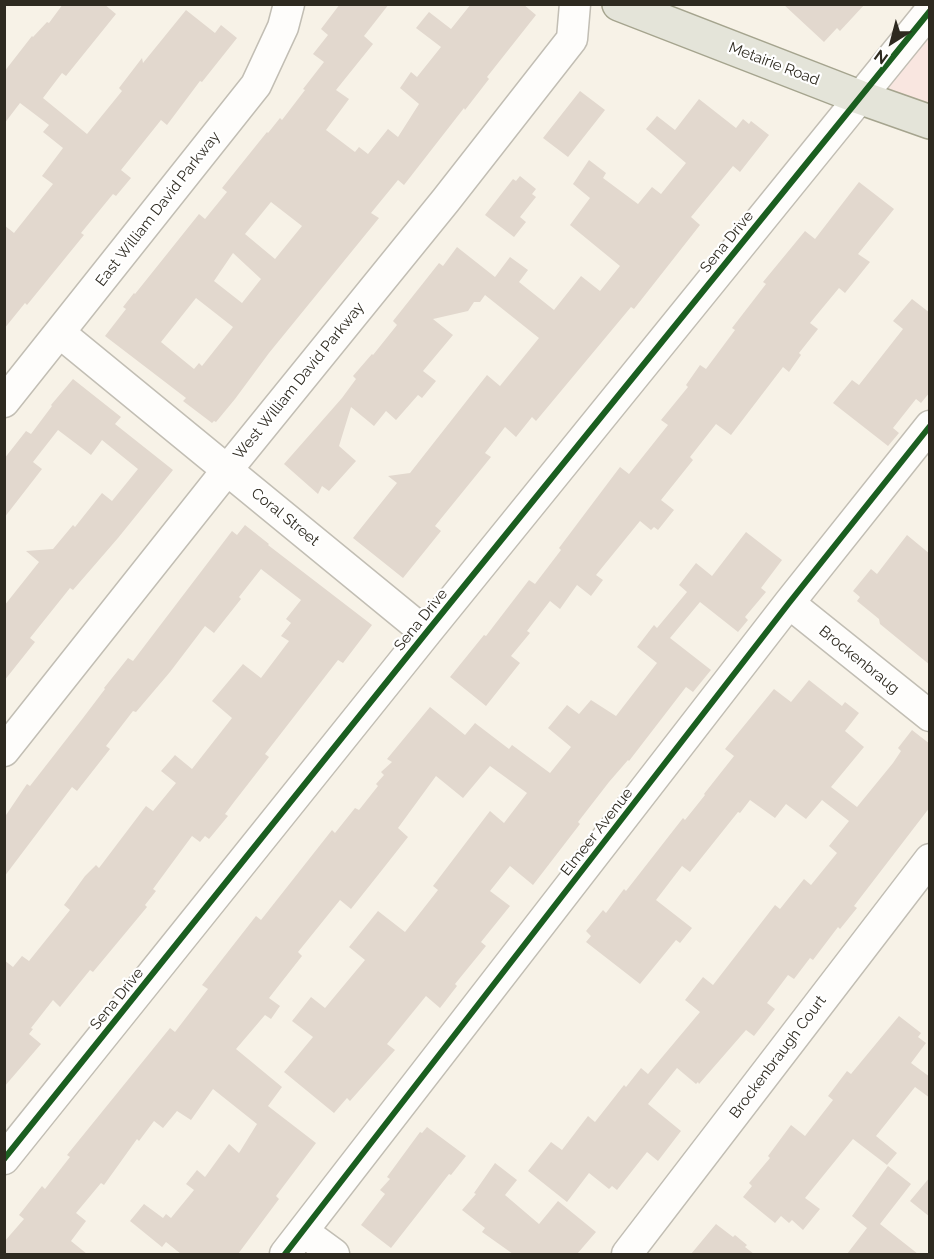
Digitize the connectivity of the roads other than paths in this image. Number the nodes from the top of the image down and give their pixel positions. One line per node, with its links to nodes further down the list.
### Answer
1 (289, 4): 7 (street, East William David Parkway)
2 (575, 4): 10 (street, West William David Parkway)
3 (620, 4): 5 (main road, Metairie Road)
4 (930, 11): 5 (street, Sena Drive)
5 (859, 97): 6 (main road, Metairie Road); 12 (street, Sena Drive)
6 (930, 122)
7 (60, 333): 8 (street, East William David Parkway); 10 (street, Coral Street)
8 (4, 402)
9 (930, 426): 11 (street, Elmeer Avenue)
10 (227, 470): 12 (street, Coral Street); 14 (street, West William David Parkway)
11 (789, 603): 13 (street, Brockenbraug); 17 (street, Elmeer Avenue)
12 (426, 633): 16 (street, Sena Drive)
13 (930, 716)
14 (4, 751)
15 (930, 860): 20 (street, Brockenbraugh Court)
16 (4, 1159)
17 (304, 1232): 18 (street, Elmeer Avenue); 19 (street)
18 (285, 1254)
19 (334, 1254)
20 (627, 1254)

